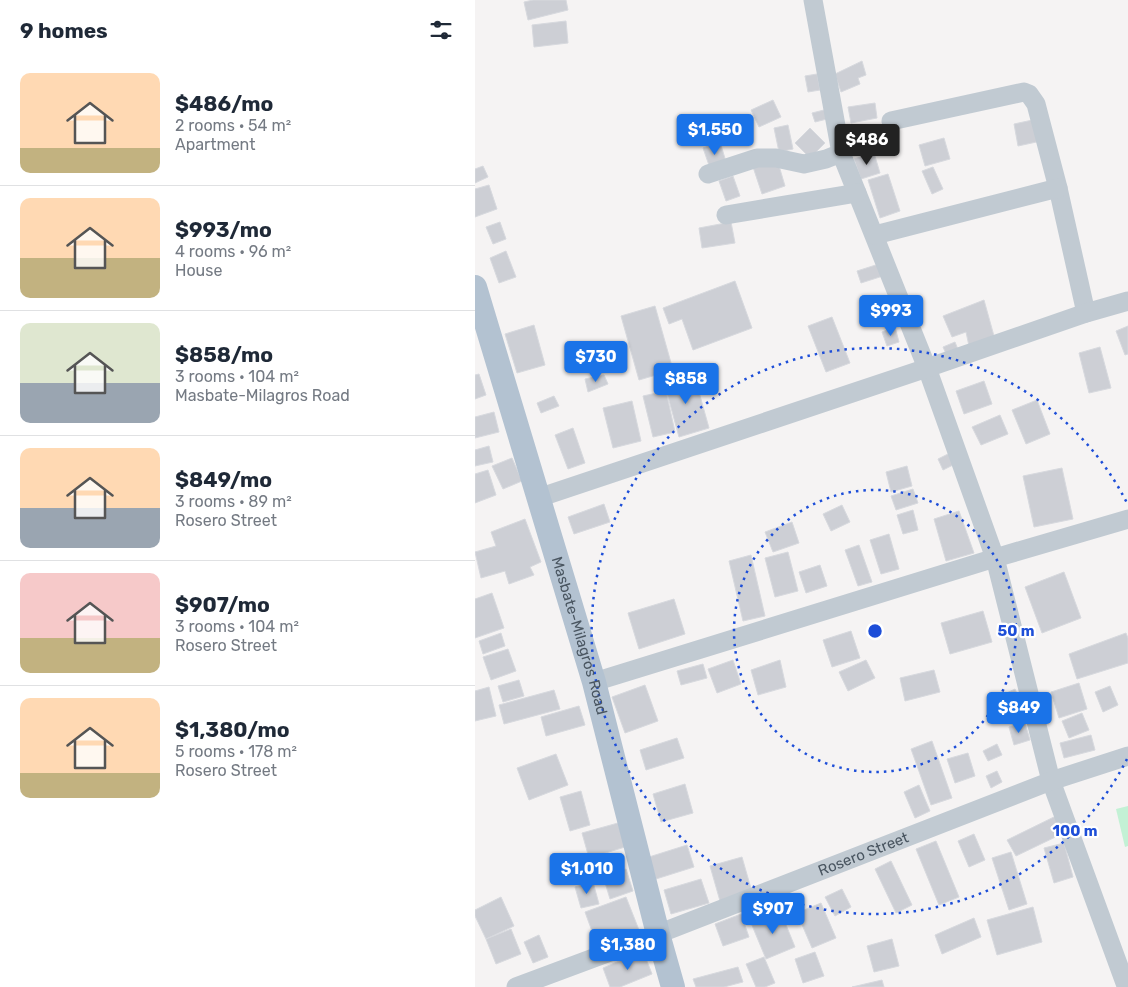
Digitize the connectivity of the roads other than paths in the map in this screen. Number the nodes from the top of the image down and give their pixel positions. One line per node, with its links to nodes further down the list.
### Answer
1 (813, 0): 3 (street)
2 (891, 121): 5 (street)
3 (841, 153): 4 (street); 6 (street)
4 (708, 174)
5 (1058, 188): 8 (street); 11 (street)
6 (857, 193): 7 (street); 8 (street)
7 (726, 215)
8 (875, 235): 12 (street)
9 (475, 287): 13 (main road, Masbate-Milagros Road)
10 (1128, 301): 11 (street)
11 (1087, 313): 12 (street)
12 (927, 368): 13 (street); 15 (street)
13 (538, 498): 16 (main road, Masbate-Milagros Road)
14 (1128, 519): 15 (street)
15 (995, 558): 16 (street); 18 (street)
16 (594, 682): 19 (main road, Masbate-Milagros Road)
17 (1128, 756): 18 (street, Rosero Street)
18 (1051, 781): 19 (street, Rosero Street); 20 (street)
19 (658, 934): 21 (street, Rosero Street); 22 (main road, Masbate-Milagros Road)
20 (1122, 984)
21 (516, 987)
22 (673, 987)

